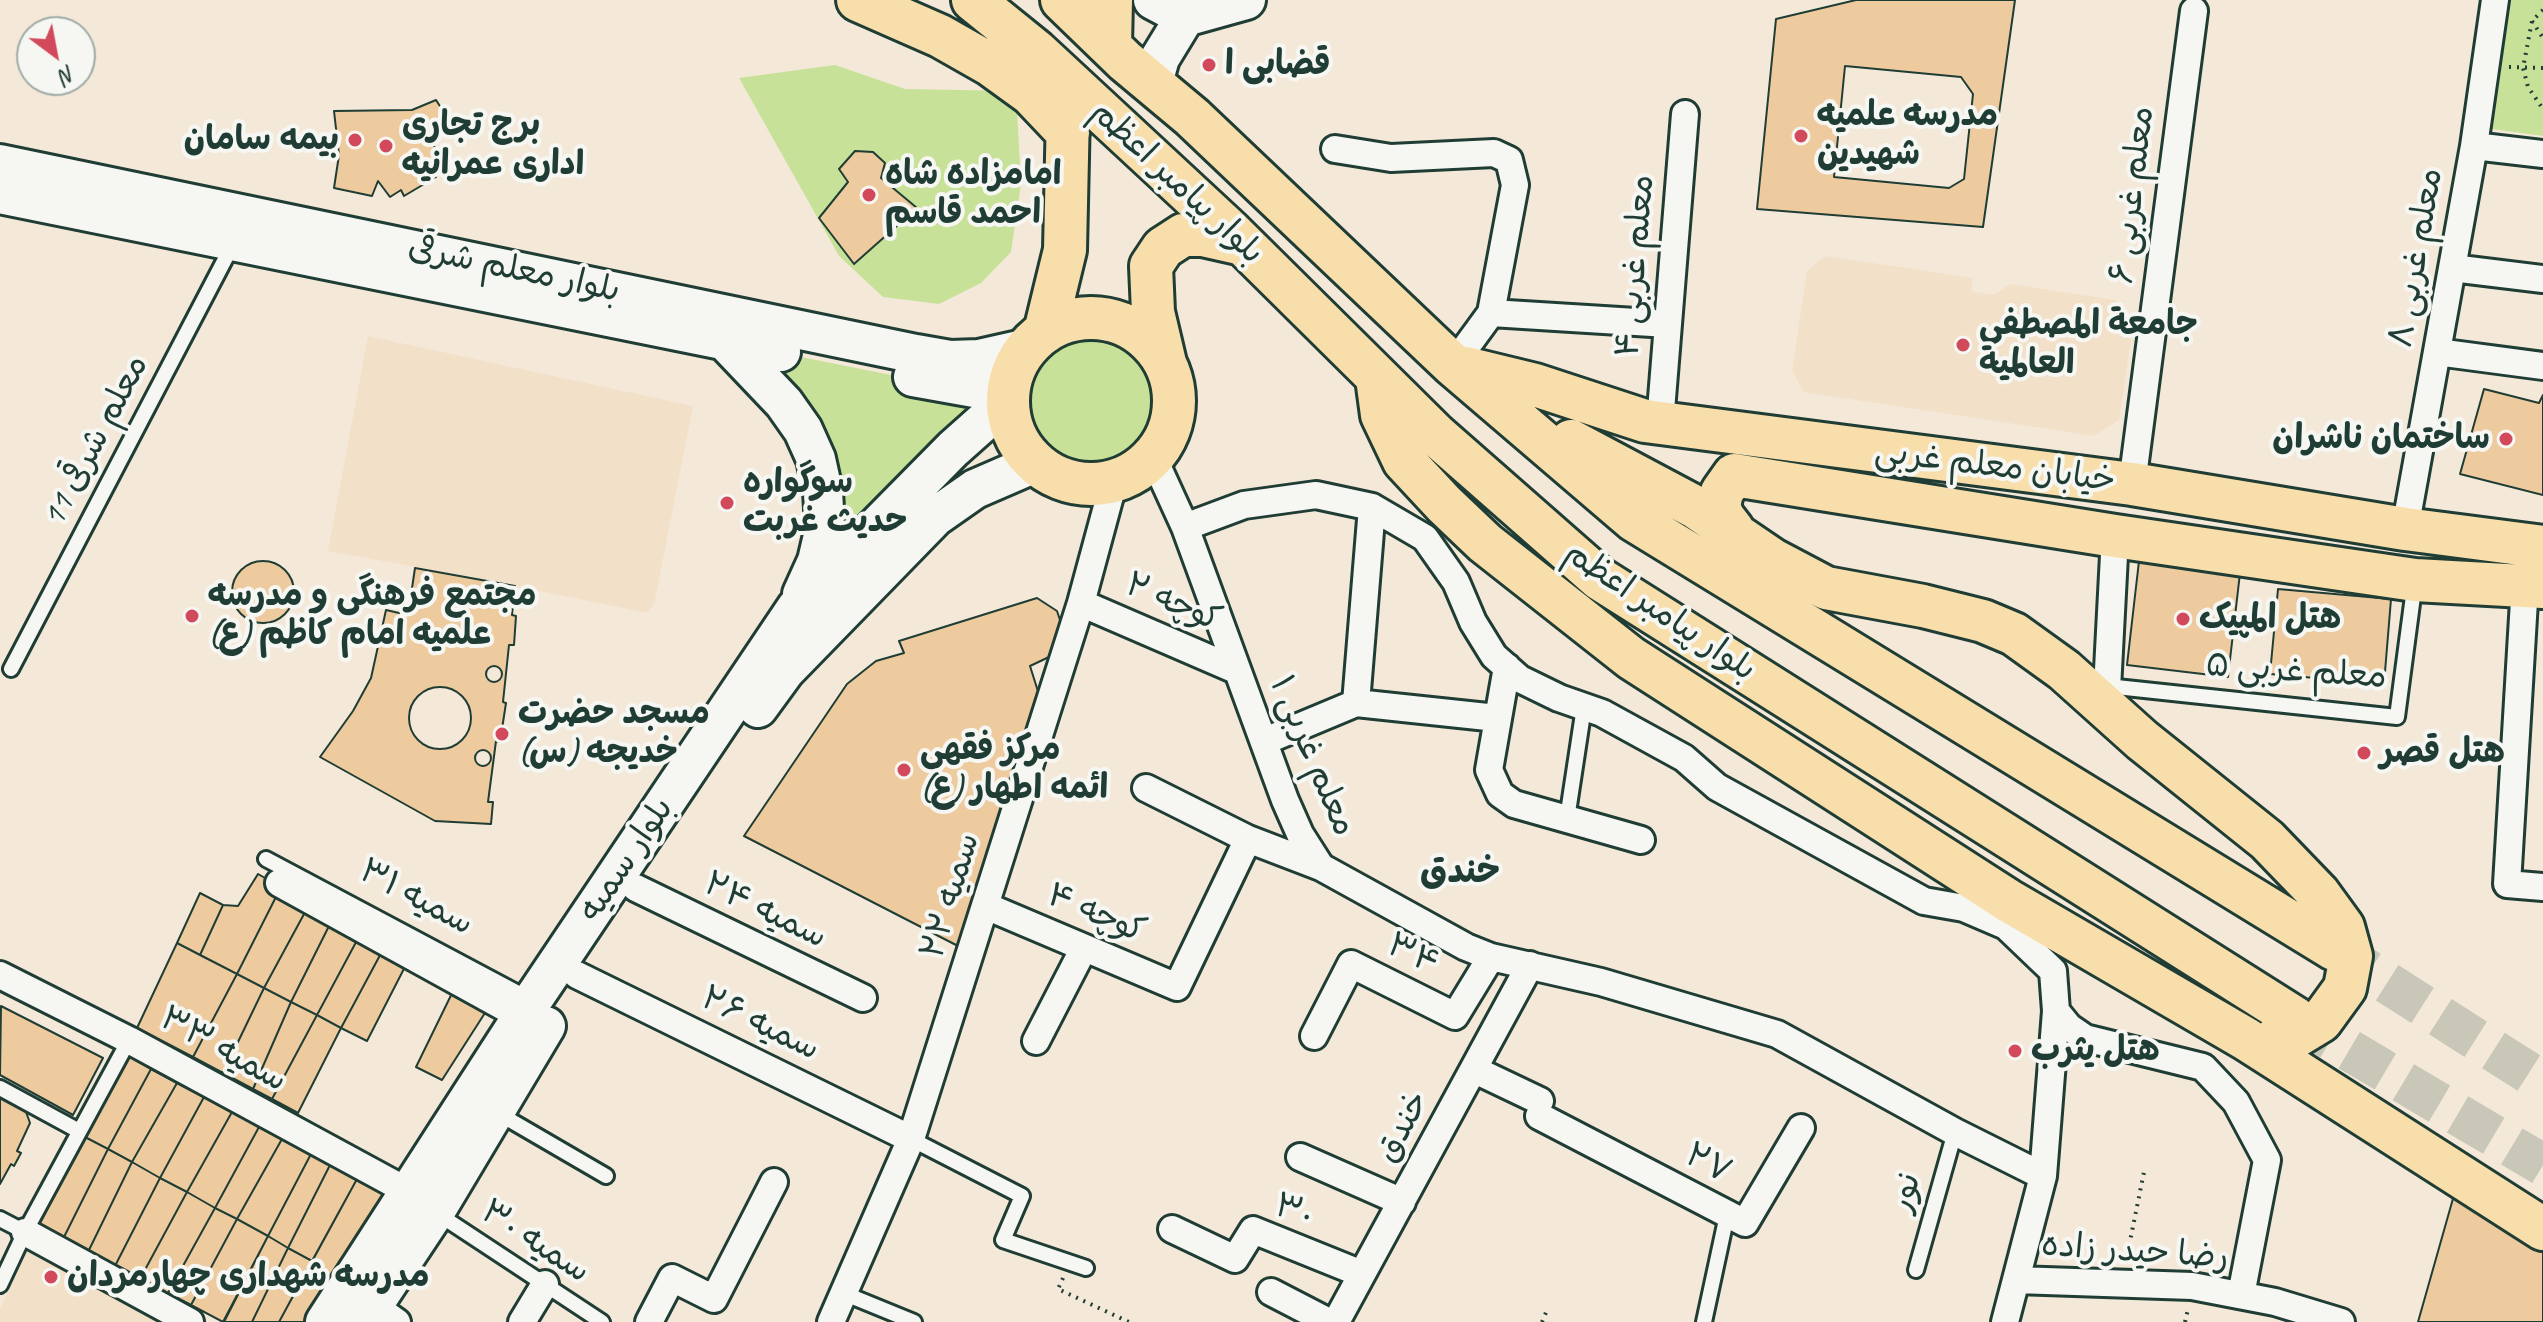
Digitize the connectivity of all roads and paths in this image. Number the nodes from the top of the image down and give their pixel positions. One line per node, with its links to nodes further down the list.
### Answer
1 (858, 0): 11 (main road)
2 (973, 0): 14 (main road, بلوار پیامبر اعظم)
3 (1111, 0): 13 (main road)
4 (1246, 0): 7 (main road)
5 (2495, 0): 21 (street, معلم غربی ۸)
6 (1063, 2): 13 (main road, بلوار پیامبر اعظم)
7 (1169, 8): 17 (main road)
8 (2543, 10): 10 (path)
9 (2194, 11): 47 (street, معلم غربی ۶)
10 (2532, 21): 12 (path); 15 (path)
11 (940, 36): 14 (main road); 20 (main road)
12 (2543, 38)
13 (1110, 46): 17 (main road, بلوار پیامبر اعظم)
14 (1050, 65): 20 (main road); 27 (main road, بلوار پیامبر اعظم)
15 (2523, 68): 16 (path); 18 (path)
16 (2543, 68)
17 (1153, 83): 36 (main road, بلوار پیامبر اعظم)
18 (2543, 109)
19 (1685, 114): 31 (street, معلم غربی ۴)
20 (1068, 133): 32 (main road)
21 (2474, 146): 23 (street); 28 (street, معلم غربی ۸)
22 (1335, 149): 30 (street)
23 (2543, 154)
24 (0, 164): 32 (main road, بلوار معلم شرقی)
25 (0, 194): 26 (main road, بلوار معلم شرقی)
26 (234, 242): 33 (main road, بلوار معلم شرقی); 59 (lane, معلم شرقی 11)
27 (1243, 244): 35 (main road); 38 (main road, بلوار پیامبر اعظم)
28 (2452, 268): 29 (street); 34 (street, معلم غربی ۸)
29 (2543, 279)
30 (1491, 313): 31 (street); 36 (street)
31 (1668, 324): 41 (street, معلم غربی ۴)
32 (1036, 340): 35 (main road); 39 (main road)
33 (726, 342): 39 (main road, بلوار معلم شرقی); 57 (main road)
34 (2437, 352): 37 (street); 50 (street, معلم غربی ۸)
35 (1166, 364): 43 (main road)
36 (1453, 365): 40 (main road, بلوار پیامبر اعظم); 41 (main road, خیابان معلم غربی)
37 (2543, 366)
38 (1377, 378): 85 (main road, بلوار پیامبر اعظم); 87 (main road)
39 (1008, 397): 44 (main road); 57 (main road, بلوار سمیه)
40 (1497, 400): 51 (main road); 77 (main road, بلوار پیامبر اعظم)
41 (1660, 423): 42 (main road, خیابان معلم غربی)
42 (1766, 437): 45 (main road); 47 (main road, خیابان معلم غربی)
43 (1153, 457): 46 (main road); 49 (street, معلم غربی ۱)
44 (1035, 463): 46 (main road); 74 (main road, بلوار سمیه)
45 (1749, 478): 51 (main road); 52 (main road, خیابان معلم غربی)
46 (1114, 481): 56 (street, سمیه ۲۲)
47 (2132, 484): 50 (main road, خیابان معلم غربی)
48 (1372, 507): 49 (street); 58 (street); 62 (street)
49 (1185, 527): 60 (street, معلم غربی ۱)
50 (2405, 529): 53 (main road, خیابان معلم غربی)
51 (1733, 530): 61 (main road)
52 (2115, 536): 54 (main road, خیابان معلم غربی); 61 (street)
53 (2543, 547)
54 (2415, 580): 55 (main road, خیابان معلم غربی); 61 (lane, معلم غربی ۵)
55 (2534, 585): 73 (street)
56 (1081, 603): 60 (street, کوچه ۲); 75 (street, سمیه ۲۲)
57 (796, 608): 83 (main road, بلوار سمیه)
58 (1507, 667): 63 (street); 64 (street)
59 (11, 669)
60 (1236, 670): 65 (street, معلم غربی ۱)
61 (2106, 697): 87 (main road)
62 (1356, 703): 64 (street); 65 (street)
63 (1584, 707): 67 (lane); 84 (street)
64 (1497, 718): 67 (street)
65 (1265, 741): 71 (street, معلم غربی ۱)
66 (1146, 788): 68 (street)
67 (1567, 819): 69 (street)
68 (1248, 839): 71 (street); 76 (street, کوچه ۴)
69 (1641, 840)
70 (266, 859): 83 (lane, سمیه ۳۱)
71 (1321, 867): 78 (street, معلم غربی ۱)
72 (279, 883): 83 (street, سمیه ۳۱)
73 (2543, 887)
74 (636, 888): 81 (main road, بلوار سمیه); 82 (street, سمیه ۲۴)
75 (986, 906): 76 (street, کوچه ۴); 96 (street, سمیه ۲۲)
76 (1084, 948): 89 (street)
77 (2334, 949)
78 (1491, 957): 79 (street, معلم غربی ۱); 86 (street, ۳۴)
79 (1530, 965): 90 (street, خندق); 95 (street, معلم غربی ۱)
80 (0, 975): 88 (street, سمیه ۳۳)
81 (577, 975): 92 (main road, بلوار سمیه); 96 (street, سمیه ۲۶)
82 (863, 998)
83 (527, 1009): 102 (main road, بلوار سمیه)
84 (2056, 1011): 100 (street); 119 (street)
85 (2295, 1018)
86 (1314, 1036)
87 (2246, 1039): 107 (main road)
88 (129, 1040): 94 (lane); 102 (street, سمیه ۳۳)
89 (1036, 1041)
90 (1475, 1070): 103 (street, خندق); 104 (street, ۲۷)
91 (0, 1088): 94 (lane)
92 (495, 1111): 99 (lane); 102 (main road, بلوار سمیه)
93 (1801, 1128): 104 (street, ۲۷)
94 (79, 1131): 108 (lane)
95 (1955, 1132): 100 (street, معلم غربی ۱); 111 (lane, نور)
96 (911, 1139): 109 (lane); 118 (street, سمیه ۲۲)
97 (1300, 1157): 103 (street)
98 (2145, 1167): 114 (path)
99 (606, 1176)
100 (2043, 1176): 113 (street)
101 (774, 1182): 127 (street)
102 (422, 1202): 115 (lane, سمیه ۳۰); 122 (main road, بلوار سمیه); 124 (main road, بلوار سمیه)
103 (1402, 1202): 112 (street, خندق)
104 (1727, 1215): 134 (lane)
105 (0, 1219): 108 (lane)
106 (1172, 1229): 112 (street, ۳۰)
107 (2543, 1229)
108 (25, 1232): 116 (lane); 123 (street)
109 (1069, 1262): 110 (lane); 130 (path)
110 (1086, 1268)
111 (1916, 1270)
112 (1362, 1274): 132 (street, خندق)
113 (2016, 1280): 114 (street, رضا حیدر زاده); 135 (street)
114 (2121, 1283): 119 (street, رضا حیدر زاده)
115 (545, 1284): 125 (street); 126 (lane, سمیه ۳۰)
116 (0, 1285)
117 (1271, 1292): 131 (street)
118 (843, 1293): 128 (street, سمیه ۲۲); 129 (lane)
119 (2241, 1295): 121 (street, رضا حیدر زاده)
120 (1547, 1310): 133 (path)
121 (2275, 1312): 136 (street, رضا حیدر زاده)
122 (377, 1316)
123 (190, 1322)
124 (325, 1322)
125 (522, 1322)
126 (602, 1322)
127 (649, 1322)
128 (831, 1322)
129 (914, 1322)
130 (1129, 1322)
131 (1329, 1322)
132 (1336, 1322)
133 (1542, 1322)
134 (1704, 1322)
135 (2005, 1322)
136 (2341, 1322)

